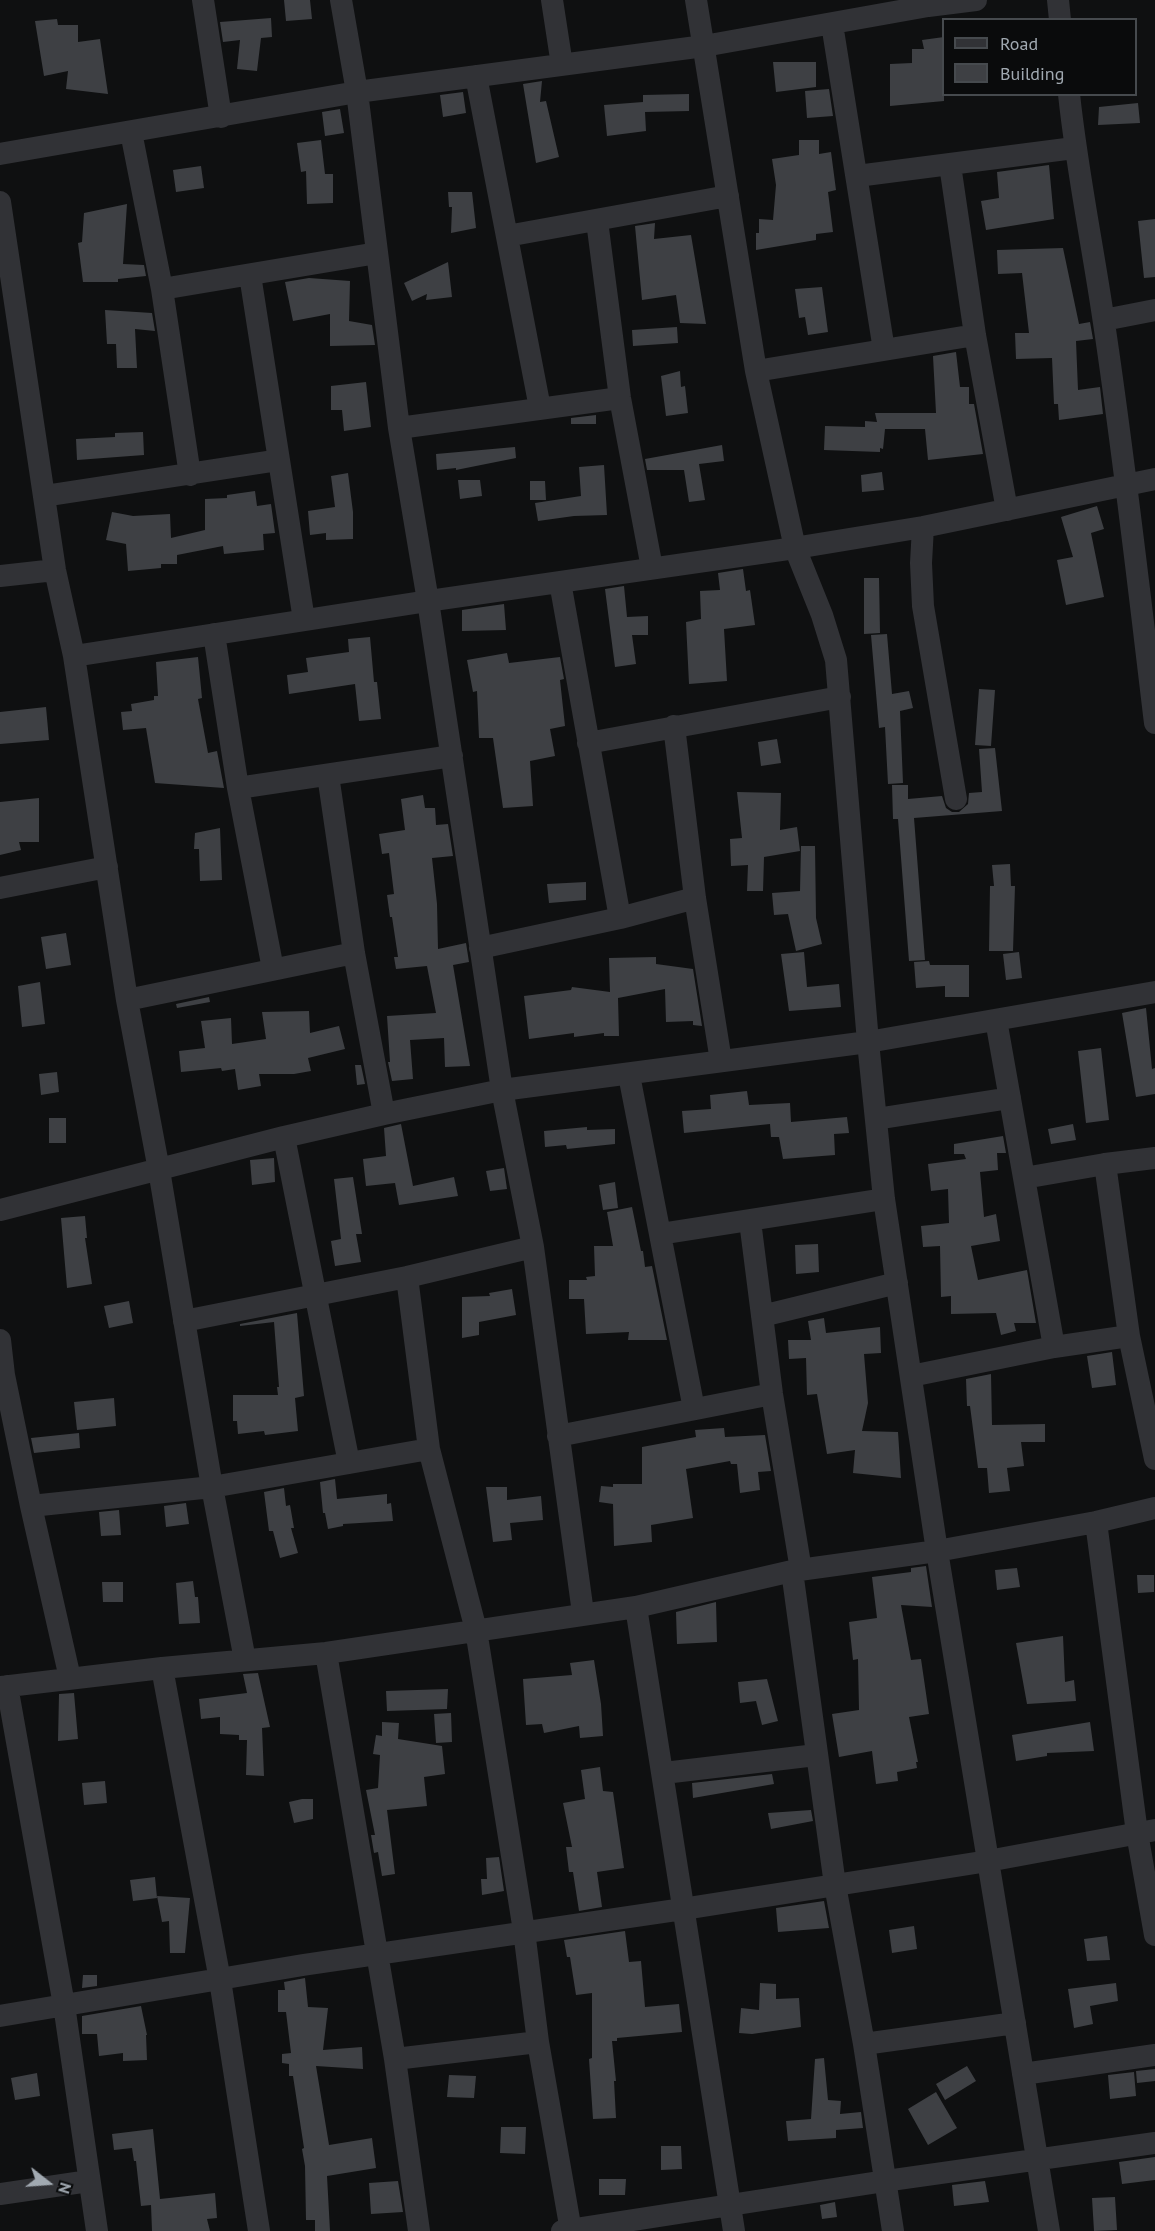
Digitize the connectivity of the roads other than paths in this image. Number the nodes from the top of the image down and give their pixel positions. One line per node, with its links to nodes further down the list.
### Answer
1 (203, 0): 15 (street)
2 (341, 0): 13 (street)
3 (552, 0): 11 (street)
4 (696, 0): 10 (street)
5 (976, 0): 7 (street)
6 (1058, 0): 8 (street)
7 (927, 3): 9 (street)
8 (1060, 18)
9 (831, 24): 10 (street); 20 (street)
10 (704, 46): 11 (street); 21 (street)
11 (562, 65): 12 (street)
12 (476, 76): 13 (street); 24 (street)
13 (357, 92): 15 (street); 26 (street)
14 (1069, 96): 17 (street)
15 (221, 117): 16 (street)
16 (131, 132): 18 (street); 28 (street)
17 (1074, 148): 19 (street); 30 (street)
18 (0, 154)
19 (950, 165): 20 (street); 31 (street)
20 (857, 176): 32 (street)
21 (728, 195): 23 (street); 33 (street)
22 (0, 202): 25 (street)
23 (597, 221): 24 (street); 34 (street)
24 (507, 236): 35 (street)
25 (3, 242): 41 (street)
26 (377, 253): 27 (street); 36 (street)
27 (250, 275): 28 (street); 37 (street)
28 (162, 289): 38 (street)
29 (1155, 310): 30 (street)
30 (1104, 320): 40 (street)
31 (975, 335): 32 (street); 42 (street)
32 (884, 350): 33 (street)
33 (756, 371): 44 (street)
34 (620, 398): 35 (street); 45 (street)
35 (540, 408): 36 (street)
36 (399, 428): 49 (street)
37 (279, 460): 38 (street); 50 (street)
38 (190, 475): 41 (street)
39 (1155, 479): 40 (street)
40 (1127, 484): 42 (street); 54 (street)
41 (44, 496): 46 (street)
42 (1007, 510): 43 (street)
43 (923, 527): 44 (street); 60 (street)
44 (795, 548): 45 (street); 53 (street)
45 (652, 568): 48 (street)
46 (55, 570): 47 (street); 52 (street)
47 (0, 576)
48 (560, 582): 49 (street); 56 (street)
49 (428, 601): 50 (street); 57 (street)
50 (304, 620): 51 (street)
51 (214, 634): 52 (street); 59 (street)
52 (74, 656): 61 (street)
53 (840, 697): 55 (street); 71 (street)
54 (1155, 723)
55 (674, 726): 56 (street); 63 (street)
56 (588, 743): 64 (street)
57 (452, 756): 58 (street); 65 (street)
58 (328, 775): 59 (street); 66 (street)
59 (238, 788): 67 (street)
60 (956, 799)
61 (106, 867): 62 (street); 69 (street)
62 (0, 888)
63 (695, 898): 64 (street); 72 (street)
64 (620, 918): 65 (street)
65 (480, 948): 74 (street)
66 (354, 953): 67 (street); 76 (street)
67 (273, 969): 69 (street)
68 (1155, 992): 70 (street)
69 (127, 1000): 81 (street)
70 (996, 1020): 71 (street); 75 (street)
71 (868, 1042): 72 (street); 77 (street)
72 (721, 1060): 73 (street)
73 (629, 1075): 74 (street); 86 (street)
74 (502, 1090): 76 (street); 87 (street)
75 (1010, 1098): 77 (street); 82 (street)
76 (384, 1114): 78 (street)
77 (876, 1119): 83 (street)
78 (284, 1137): 81 (street); 90 (street)
79 (1155, 1158): 80 (street)
80 (1105, 1164): 82 (street); 93 (street)
81 (159, 1170): 84 (street); 92 (street)
82 (1024, 1178): 95 (street)
83 (885, 1199): 85 (street); 89 (street)
84 (0, 1210)
85 (750, 1221): 86 (street); 91 (street)
86 (660, 1234): 99 (street)
87 (532, 1246): 88 (street); 100 (street)
88 (407, 1277): 90 (street); 101 (street)
89 (897, 1283): 91 (street); 97 (street)
90 (317, 1295): 92 (street); 103 (street)
91 (762, 1316): 98 (street)
92 (184, 1321): 104 (street)
93 (1129, 1336): 95 (street); 102 (street)
94 (0, 1340): 96 (street)
95 (1054, 1347): 97 (street)
96 (2, 1373): 105 (street)
97 (911, 1376): 108 (street)
98 (772, 1394): 99 (street); 109 (street)
99 (694, 1409): 100 (street)
100 (558, 1436): 111 (street)
101 (429, 1449): 103 (street); 112 (street)
102 (1155, 1459)
103 (349, 1463): 104 (street)
104 (212, 1487): 105 (street); 114 (street)
105 (31, 1506): 116 (street)
106 (1155, 1508): 107 (street)
107 (1096, 1522): 108 (street); 120 (street)
108 (937, 1551): 109 (street); 121 (street)
109 (797, 1571): 110 (street); 118 (street)
110 (636, 1606): 111 (street); 119 (street)
111 (583, 1613): 112 (street)
112 (476, 1630): 113 (street); 124 (street)
113 (326, 1653): 114 (street); 126 (street)
114 (245, 1660): 115 (street)
115 (162, 1668): 116 (street); 127 (street)
116 (70, 1678): 117 (street)
117 (4, 1686): 128 (street)
118 (816, 1755): 119 (street); 122 (street)
119 (664, 1773): 123 (street)
120 (1146, 1831): 121 (street); 125 (street)
121 (988, 1861): 122 (street); 130 (street)
122 (835, 1885): 123 (street); 132 (street)
123 (683, 1909): 124 (street); 141 (street)
124 (524, 1931): 126 (street); 131 (street)
125 (1155, 1935)
126 (377, 1954): 127 (street); 134 (street)
127 (220, 1980): 128 (street); 144 (street)
128 (63, 2005): 129 (street); 138 (street)
129 (0, 2016)
130 (1015, 2023): 132 (street); 135 (street)
131 (538, 2042): 134 (street); 142 (street)
132 (864, 2044): 139 (street)
133 (1155, 2055): 135 (street)
134 (394, 2059): 145 (street)
135 (1023, 2074): 137 (street)
136 (1155, 2143): 137 (street)
137 (1037, 2158): 139 (street); 148 (street)
138 (89, 2181): 140 (street); 143 (street)
139 (885, 2181): 141 (street); 147 (street)
140 (0, 2194)
141 (730, 2206): 142 (street); 146 (street)
142 (568, 2230)
143 (97, 2231)
144 (259, 2231)
145 (419, 2231)
146 (734, 2231)
147 (893, 2231)
148 (1049, 2231)

